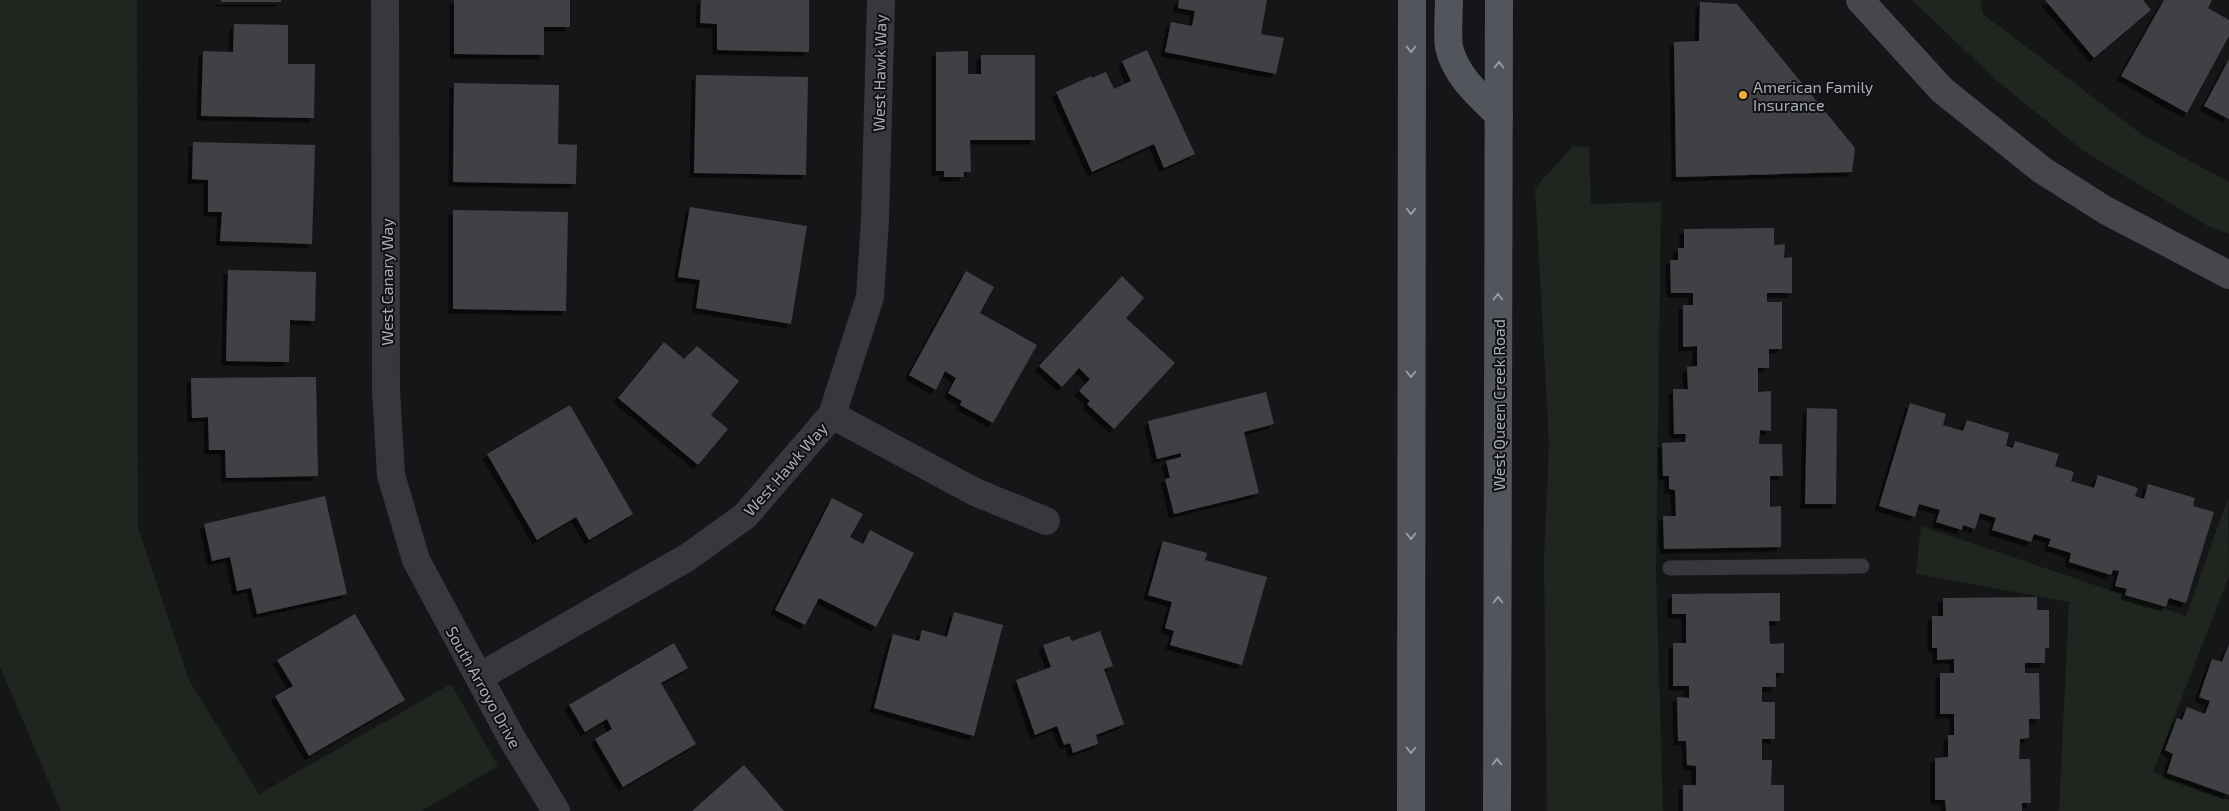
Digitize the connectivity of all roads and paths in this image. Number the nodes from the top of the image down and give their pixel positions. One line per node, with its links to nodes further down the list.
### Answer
1 (385, 0): 11 (street, West Canary Way)
2 (881, 0): 9 (street, West Hawk Way)
3 (1412, 0): 16 (main road, one-way to 16)
4 (1449, 0): 7 (main road)
5 (1499, 0): 7 (main road, West Queen Creek Road, one-way to 5)
6 (1860, 0): 8 (street)
7 (1498, 115): 17 (main road, West Queen Creek Road, one-way to 7)
8 (2229, 275)
9 (832, 415): 10 (street); 14 (street, West Hawk Way)
10 (1046, 521)
11 (416, 560): 14 (street, South Arroyo Drive)
12 (1862, 566): 13 (lane)
13 (1670, 568)
14 (479, 678): 15 (street, South Arroyo Drive)
15 (556, 811)
16 (1411, 811)
17 (1497, 811)

